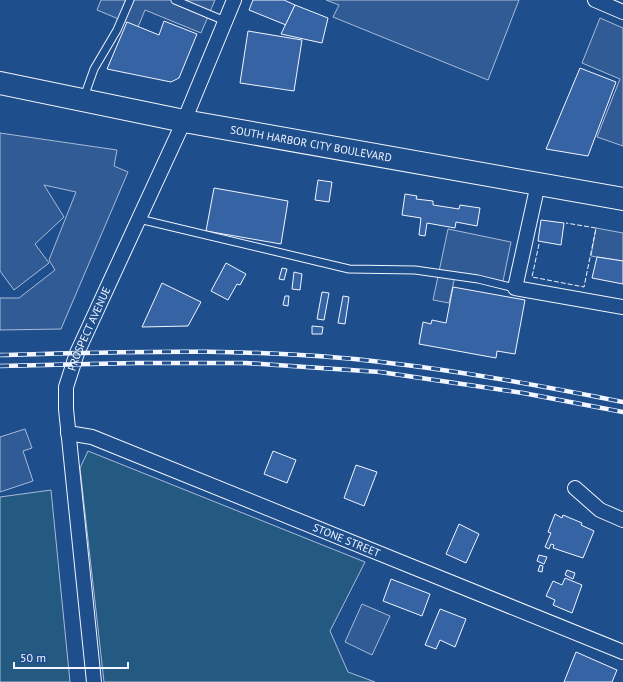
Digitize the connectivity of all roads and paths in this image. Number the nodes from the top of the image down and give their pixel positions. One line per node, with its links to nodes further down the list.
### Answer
1 (130, 0): 8 (lane)
2 (175, 0): 6 (lane)
3 (234, 0): 6 (street, PROSPECT AVENUE)
4 (595, 0): 5 (street)
5 (623, 12)
6 (225, 21): 9 (street, PROSPECT AVENUE)
7 (0, 83): 8 (main road, SOUTH HARBOR CITY BOULEVARD)
8 (83, 100): 9 (main road, SOUTH HARBOR CITY BOULEVARD)
9 (184, 121): 10 (main road, SOUTH HARBOR CITY BOULEVARD); 12 (street, PROSPECT AVENUE)
10 (538, 184): 11 (main road, SOUTH HARBOR CITY BOULEVARD); 13 (street)
11 (623, 198)
12 (139, 219): 13 (lane); 15 (street, PROSPECT AVENUE)
13 (515, 288): 14 (street)
14 (623, 307)
15 (68, 433): 18 (street, STONE STREET); 19 (street, PROSPECT AVENUE)
16 (576, 488): 17 (street)
17 (623, 520)
18 (623, 652)
19 (94, 682)

